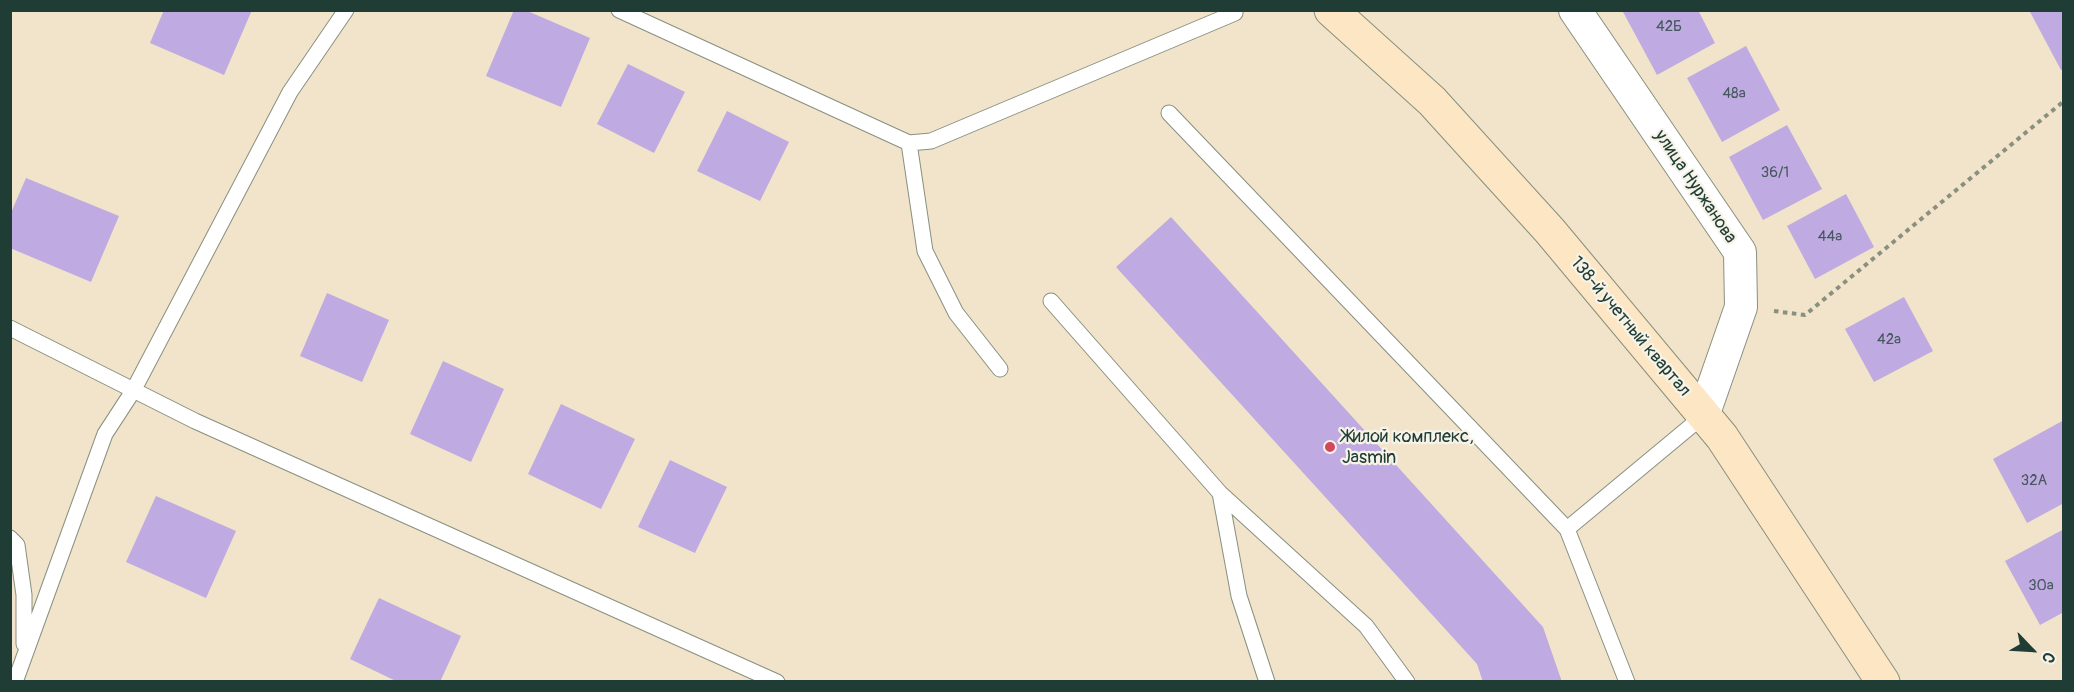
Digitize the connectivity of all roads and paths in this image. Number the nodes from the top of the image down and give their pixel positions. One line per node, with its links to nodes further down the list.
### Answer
1 (346, 10): 13 (lane)
2 (619, 10): 8 (lane)
3 (1331, 10): 14 (main road, 138-й учетный квартал)
4 (1575, 10): 10 (street, улица Нуржанова)
5 (1235, 14): 8 (lane)
6 (2064, 101): 10 (path)
7 (1169, 113): 16 (lane)
8 (909, 143): 12 (lane)
9 (1051, 301): 15 (lane)
10 (1741, 307): 14 (street, улица Нуржанова)
11 (10, 328): 13 (lane)
12 (1000, 369)
13 (133, 391): 18 (lane); 20 (lane)
14 (1703, 416): 16 (lane); 24 (main road, 138-й учетный квартал)
15 (1220, 493): 21 (lane); 22 (lane)
16 (1567, 529): 23 (lane)
17 (10, 538): 18 (lane)
18 (24, 656): 19 (lane)
19 (15, 681)
20 (777, 681)
21 (1267, 681)
22 (1407, 681)
23 (1627, 681)
24 (1883, 681)

